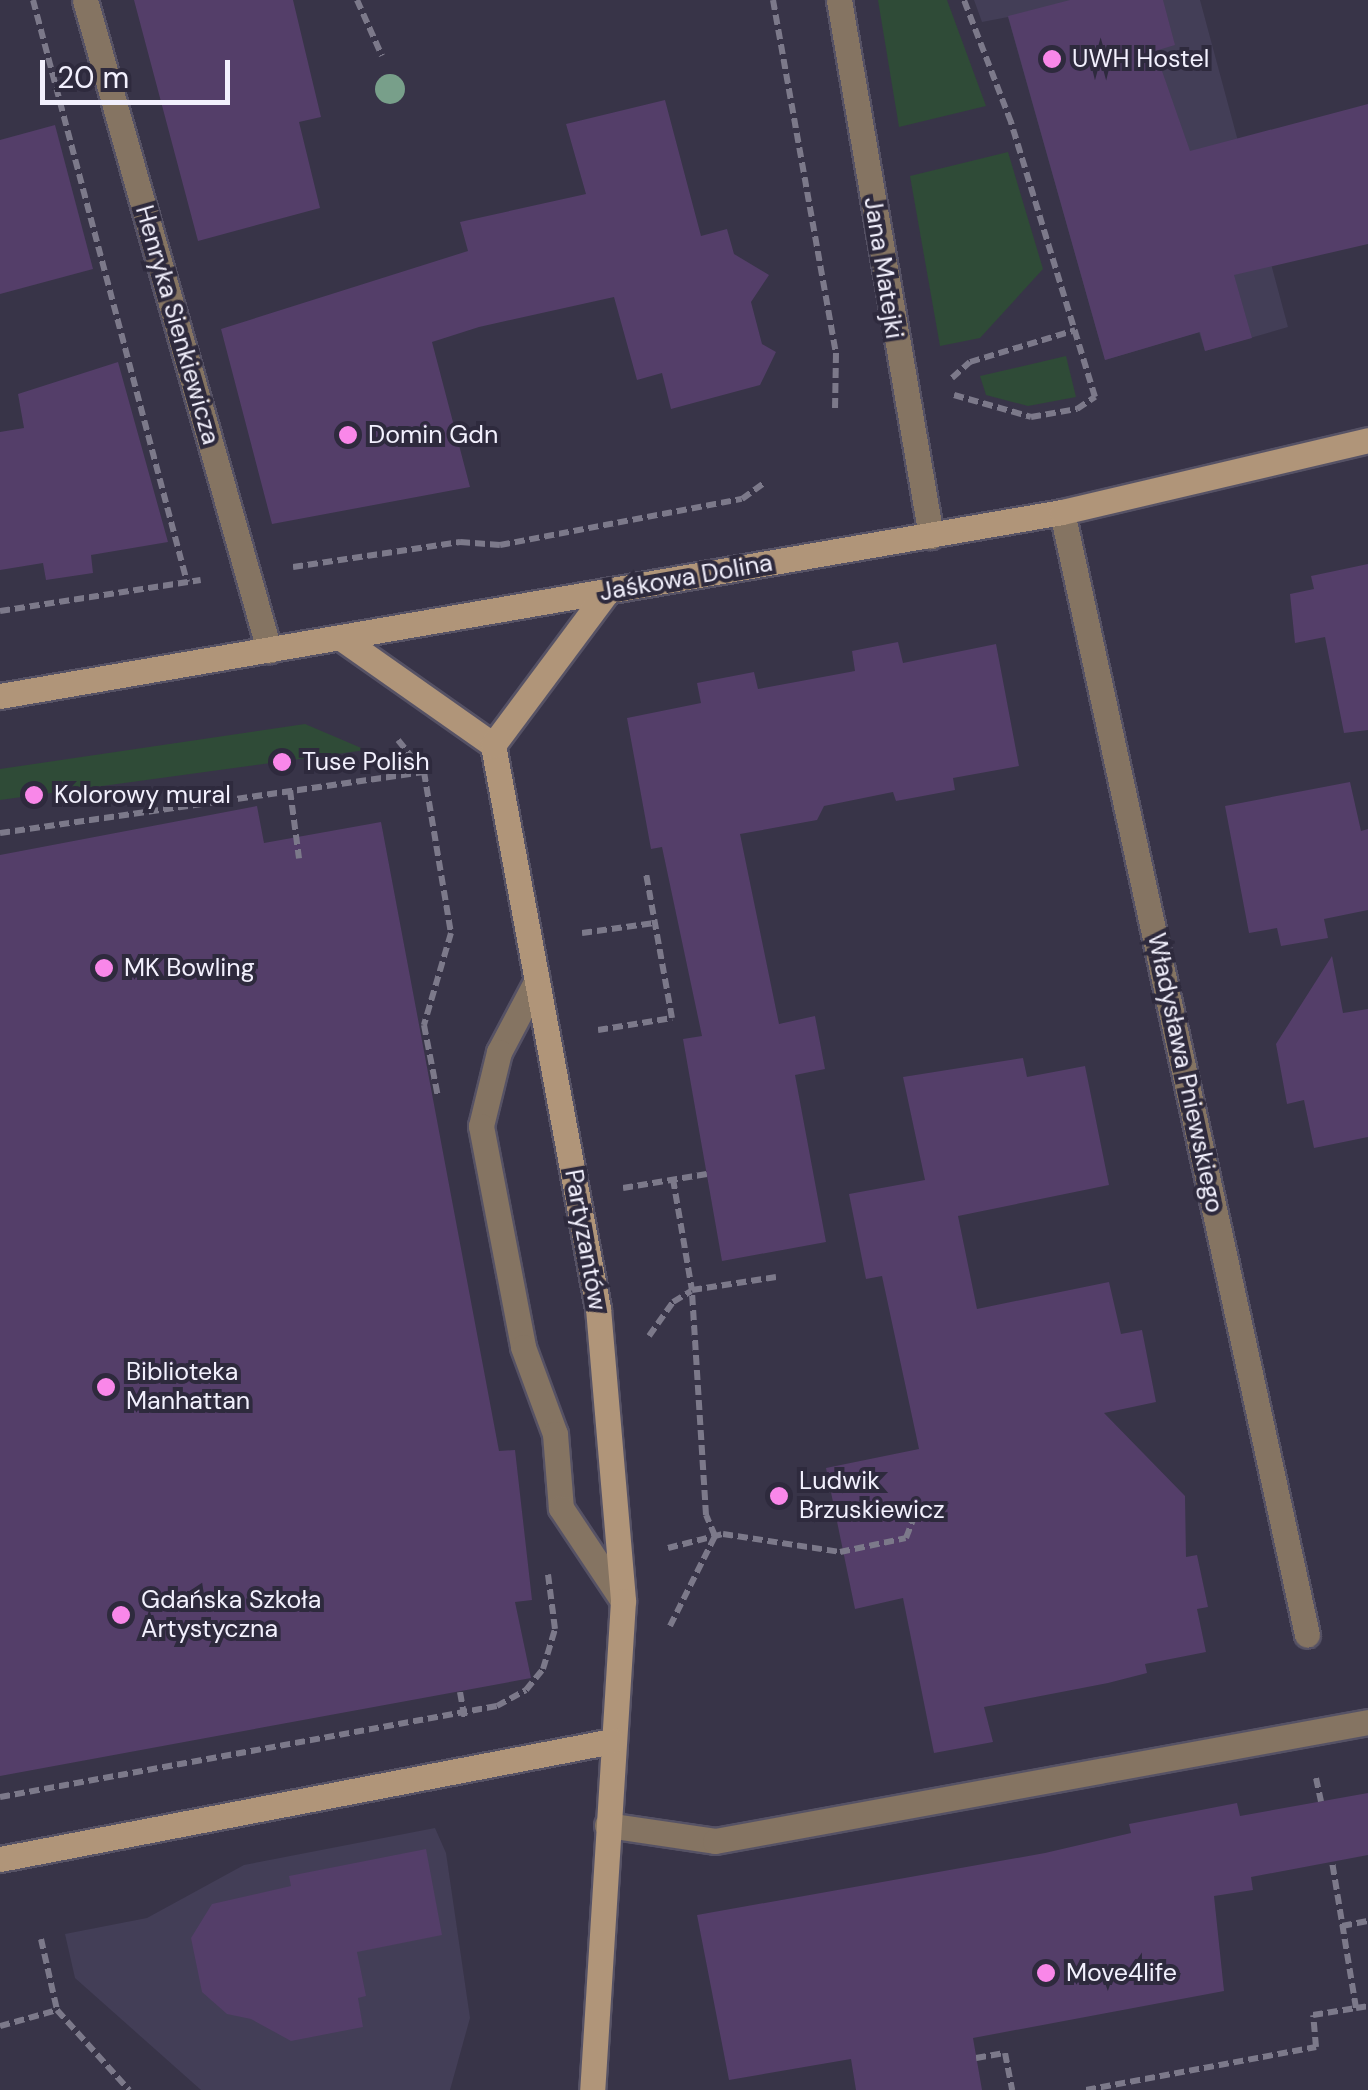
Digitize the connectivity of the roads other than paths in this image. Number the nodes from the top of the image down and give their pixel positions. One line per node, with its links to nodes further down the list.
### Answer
1 (85, 0): 8 (street, Henryka Sienkiewicza)
2 (839, 0): 5 (street, Jana Matejki)
3 (1368, 440): 4 (street, Jaśkowa Dolina)
4 (1062, 512): 5 (street, Jaśkowa Dolina); 13 (street, Władysława Pniewskiego)
5 (931, 536): 6 (street, Jaśkowa Dolina)
6 (607, 592): 7 (street, Jaśkowa Dolina); 10 (street)
7 (341, 638): 8 (street, Jaśkowa Dolina); 10 (street)
8 (269, 650): 9 (street, Jaśkowa Dolina)
9 (0, 696)
10 (493, 745): 11 (street, Partyzantów)
11 (538, 980): 12 (street, Partyzantów); 12 (street)
12 (623, 1601): 15 (street, Partyzantów)
13 (1307, 1635)
14 (1368, 1722): 16 (street)
15 (612, 1741): 16 (street, Partyzantów); 17 (street)
16 (607, 1825): 18 (street, Partyzantów)
17 (0, 1858)
18 (592, 2090)

